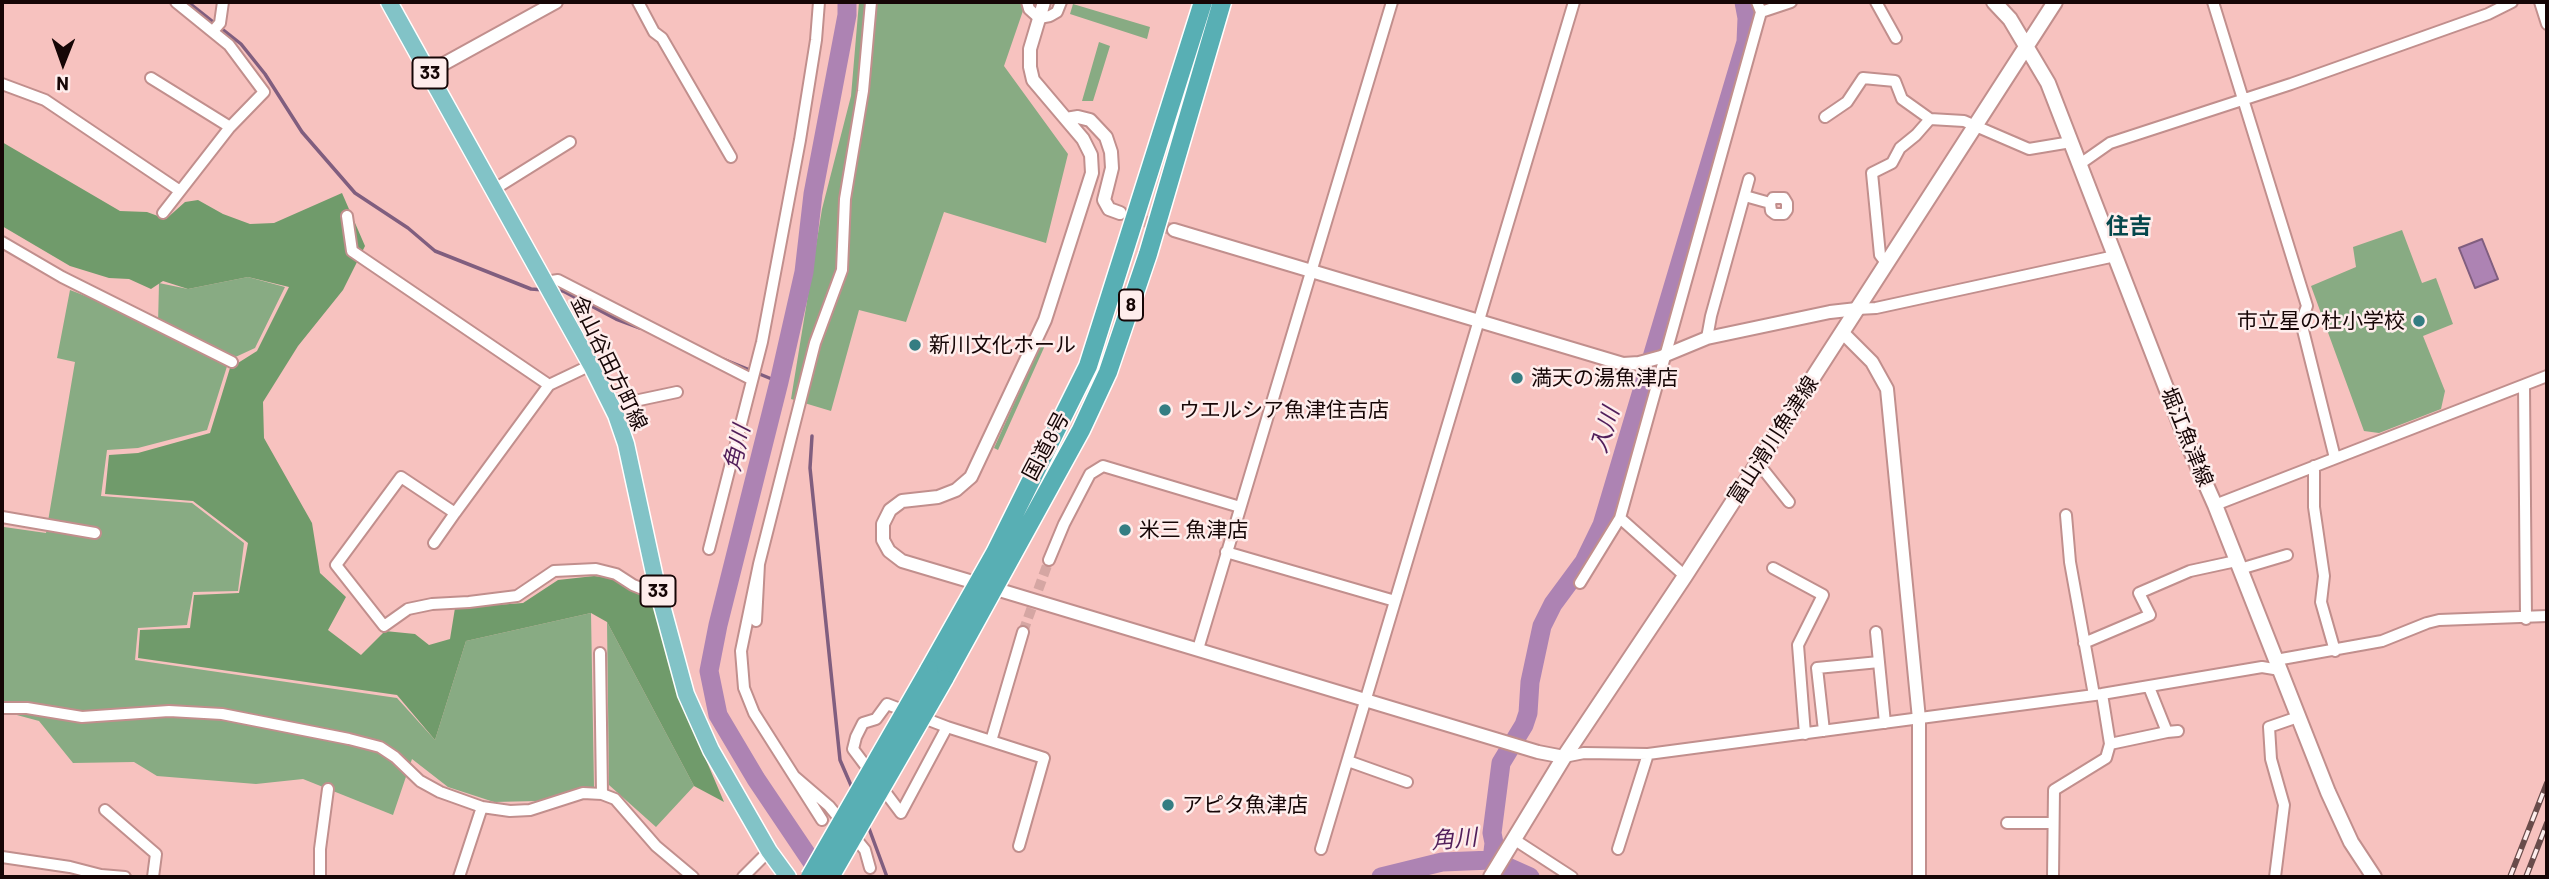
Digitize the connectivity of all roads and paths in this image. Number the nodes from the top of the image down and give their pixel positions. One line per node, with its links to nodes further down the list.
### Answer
1 (176, 2): 25 (street)
2 (223, 2): 25 (street)
3 (389, 2): 28 (main road, 金山谷田方町線 / 33)
4 (556, 2): 28 (street)
5 (638, 2): 39 (street)
6 (819, 2): 63 (street)
7 (871, 2): 84 (street)
8 (1027, 2): 23 (street)
9 (1044, 2): 23 (street)
10 (1060, 2): 23 (street)
11 (1203, 2): 89 (highway, 国道8号 / 8)
12 (1222, 2): 89 (highway, 国道8号 / 8)
13 (1392, 2): 53 (street)
14 (1574, 2): 56 (street)
15 (1791, 2): 22 (street)
16 (1876, 2): 26 (street)
17 (1994, 2): 27 (main road, 堀江魚津線)
18 (2055, 2): 27 (main road, 富山滑川魚津線)
19 (2213, 2): 31 (street)
20 (2512, 2): 31 (street)
21 (2540, 2): 24 (street)
22 (1759, 7): 59 (street)
23 (1039, 18): 33 (street)
24 (2547, 24)
25 (213, 31): 35 (street)
26 (1896, 38)
27 (2027, 47): 36 (main road, 富山滑川魚津線); 38 (main road, 堀江魚津線)
28 (429, 72): 42 (main road, 金山谷田方町線 / 33)
29 (151, 78): 35 (street)
30 (2, 85): 43 (street)
31 (2242, 98): 40 (street); 68 (street)
32 (1825, 117): 34 (street)
33 (1066, 119): 47 (street); 89 (street)
34 (1930, 119): 36 (street); 52 (street)
35 (230, 127): 43 (street)
36 (1976, 128): 38 (street); 52 (main road, 富山滑川魚津線)
37 (570, 142): 42 (street)
38 (2071, 142): 40 (main road, 堀江魚津線)
39 (731, 157)
40 (2080, 164): 51 (main road, 堀江魚津線)
41 (1749, 179): 44 (street)
42 (493, 190): 54 (main road, 金山谷田方町線 / 33)
43 (180, 191): 46 (street)
44 (1745, 196): 45 (street); 58 (street)
45 (1770, 203)
46 (163, 213)
47 (1120, 213)
48 (347, 216): 64 (street)
49 (1174, 230): 53 (street)
50 (2, 242): 60 (street)
51 (2115, 256): 55 (street); 72 (main road, 堀江魚津線)
52 (1887, 264): 55 (main road, 富山滑川魚津線)
53 (1311, 269): 56 (street); 73 (street)
54 (549, 288): 61 (main road, 金山谷田方町線 / 33); 63 (street)
55 (1857, 309): 57 (main road, 富山滑川魚津線); 58 (street)
56 (1479, 321): 59 (street); 91 (street)
57 (1842, 332): 69 (main road, 富山滑川魚津線); 109 (street)
58 (1707, 338): 59 (street)
59 (1663, 355): 77 (street)
60 (232, 362)
61 (591, 365): 64 (street); 67 (main road, 金山谷田方町線 / 33)
62 (2547, 376): 65 (street)
63 (751, 379): 80 (street)
64 (549, 385): 74 (street)
65 (2524, 385): 68 (street); 93 (street)
66 (677, 392): 67 (street)
67 (611, 406): 90 (main road, 金山谷田方町線 / 33)
68 (2335, 458): 70 (street)
69 (1758, 463): 71 (street); 87 (main road, 富山滑川魚津線)
70 (2314, 466): 72 (street); 99 (street)
71 (1789, 502)
72 (2215, 505): 85 (main road, 堀江魚津線)
73 (1240, 507): 81 (street); 83 (street)
74 (455, 513): 79 (street); 90 (street)
75 (2066, 515): 97 (street)
76 (2, 517): 78 (street)
77 (1620, 518): 87 (street); 88 (street)
78 (95, 533)
79 (434, 543)
80 (709, 549)
81 (1226, 552): 91 (street); 98 (street)
82 (2287, 555): 85 (street)
83 (1049, 560)
84 (759, 564): 94 (street); 119 (street)
85 (2238, 565): 97 (street); 102 (main road, 堀江魚津線)
86 (1773, 568): 113 (street)
87 (1685, 576): 117 (main road, 富山滑川魚津線)
88 (1580, 583)
89 (985, 586): 98 (street); 103 (highway, 国道8号 / 8)
90 (660, 596): 132 (main road, 金山谷田方町線 / 33)
91 (1395, 601): 106 (street)
92 (2547, 616): 93 (street)
93 (2526, 619): 99 (street)
94 (755, 621)
95 (1023, 632): 114 (street)
96 (1876, 632): 101 (street)
97 (2084, 643): 105 (street)
98 (1198, 649): 106 (street)
99 (2335, 651): 102 (street)
100 (600, 653): 122 (street)
101 (1879, 662): 110 (street); 112 (street)
102 (2278, 665): 104 (street); 108 (main road, 堀江魚津線)
103 (936, 674): 143 (highway, 国道8号 / 8, bridge); 144 (highway, 国道8号 / 8, bridge)
104 (2149, 687): 105 (street); 115 (street)
105 (2098, 695): 109 (street); 115 (street)
106 (1365, 699): 117 (street); 118 (street)
107 (2, 708): 123 (street)
108 (2298, 717): 149 (street); 150 (main road, 堀江魚津線)
109 (1919, 719): 110 (street); 147 (street)
110 (1885, 723): 112 (street)
111 (947, 727): 111 (street); 114 (street)
112 (1824, 731): 113 (street)
113 (1805, 734): 116 (street)
114 (991, 741): 129 (street)
115 (2110, 744): 127 (street)
116 (1648, 754): 117 (street); 131 (street)
117 (1563, 757): 128 (main road, 富山滑川魚津線)
118 (1348, 761): 120 (street); 130 (street)
119 (794, 776): 125 (street); 134 (street)
120 (1407, 782)
121 (328, 789): 138 (street)
122 (602, 794): 123 (street); 140 (street)
123 (482, 807): 139 (street)
124 (105, 810): 137 (street)
125 (822, 820)
126 (2007, 823): 127 (street)
127 (2053, 823): 148 (street)
128 (1513, 843): 145 (main road, 富山滑川魚津線); 146 (street)
129 (1019, 846)
130 (1321, 849)
131 (1618, 849)
132 (769, 851): 141 (street); 142 (main road, 金山谷田方町線 / 33)
133 (2, 857): 135 (street)
134 (870, 868)
135 (69, 872): 136 (street)
136 (125, 877)
137 (153, 877)
138 (320, 877)
139 (459, 877)
140 (692, 877)
141 (743, 877)
142 (789, 877)
143 (810, 877)
144 (830, 877)
145 (1492, 877)
146 (1572, 877)
147 (1919, 877)
148 (2053, 877)
149 (2276, 877)
150 (2374, 877)

